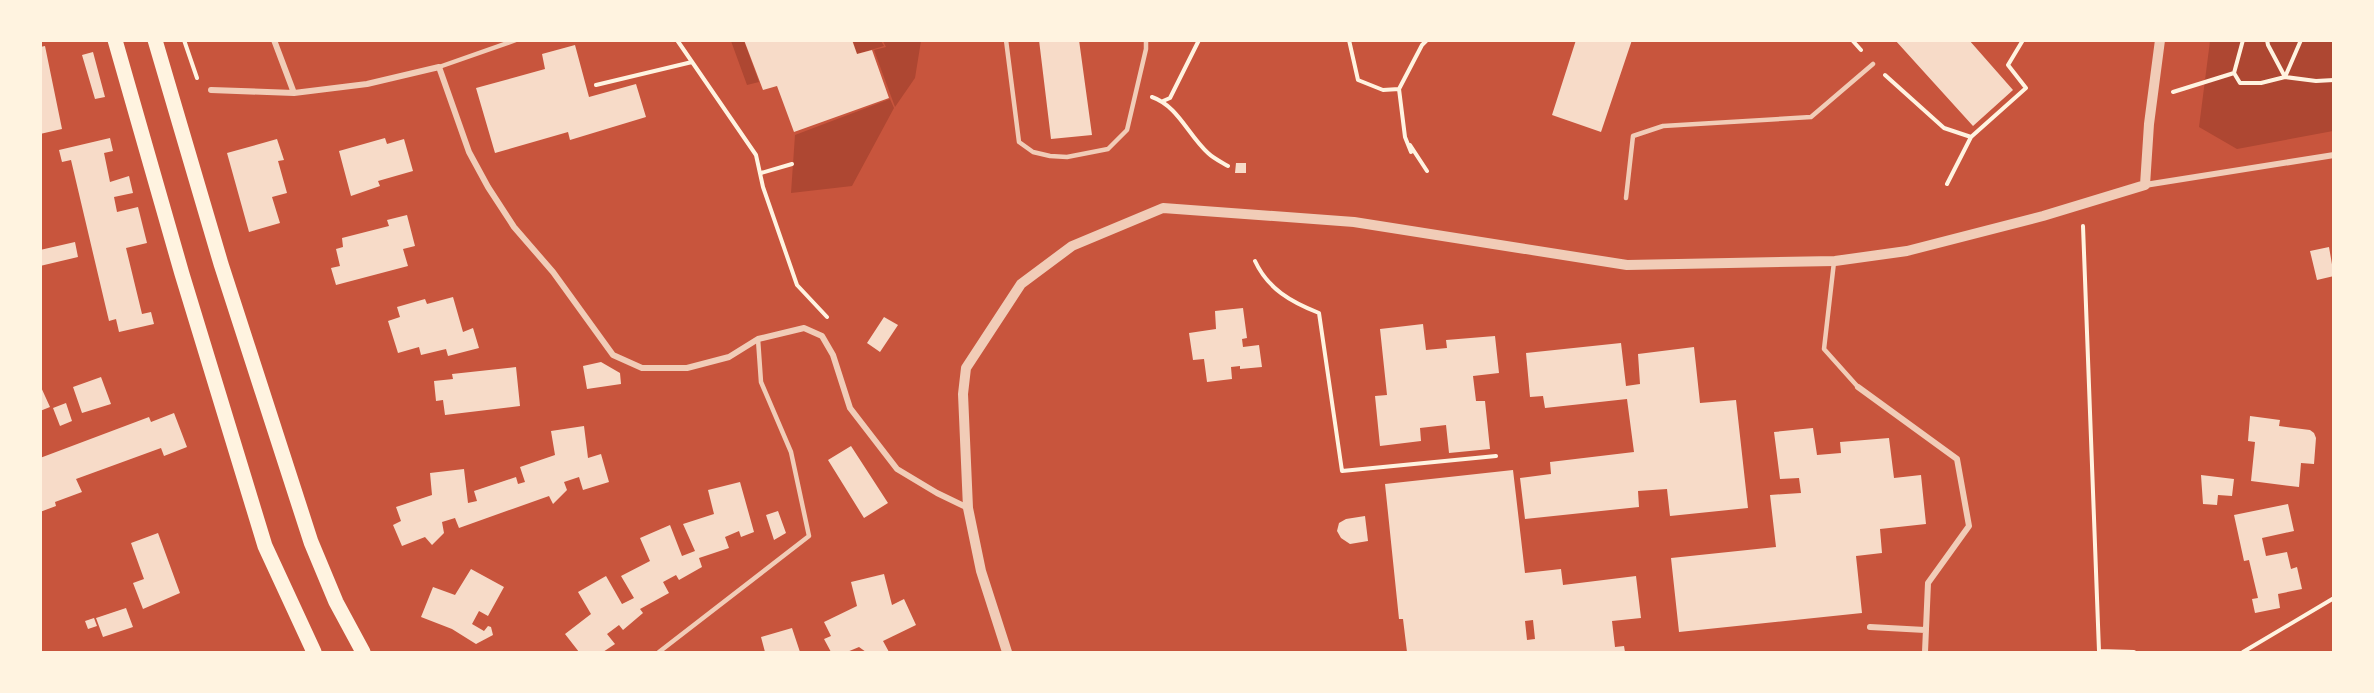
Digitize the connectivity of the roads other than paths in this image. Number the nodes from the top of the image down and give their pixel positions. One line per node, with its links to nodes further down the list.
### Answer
1 (115, 40): 21 (main road)
2 (155, 40): 22 (main road)
3 (274, 40): 11 (street)
4 (516, 40): 9 (lane)
5 (1006, 40): 6 (lane)
6 (1146, 40)
7 (2160, 40): 13 (street)
8 (1873, 64): 14 (lane)
9 (439, 67): 11 (street); 16 (street)
10 (211, 90): 11 (street)
11 (294, 93)
12 (2334, 155): 13 (street)
13 (2145, 185): 15 (street)
14 (1626, 198)
15 (1834, 261): 17 (lane); 18 (street)
16 (758, 339): 18 (street); 23 (lane)
17 (1858, 387): 20 (street)
18 (968, 508): 24 (street)
19 (1870, 627): 20 (street)
20 (1925, 630): 25 (street)
21 (314, 652)
22 (363, 652)
23 (659, 652)
24 (1007, 652)
25 (1925, 652)

